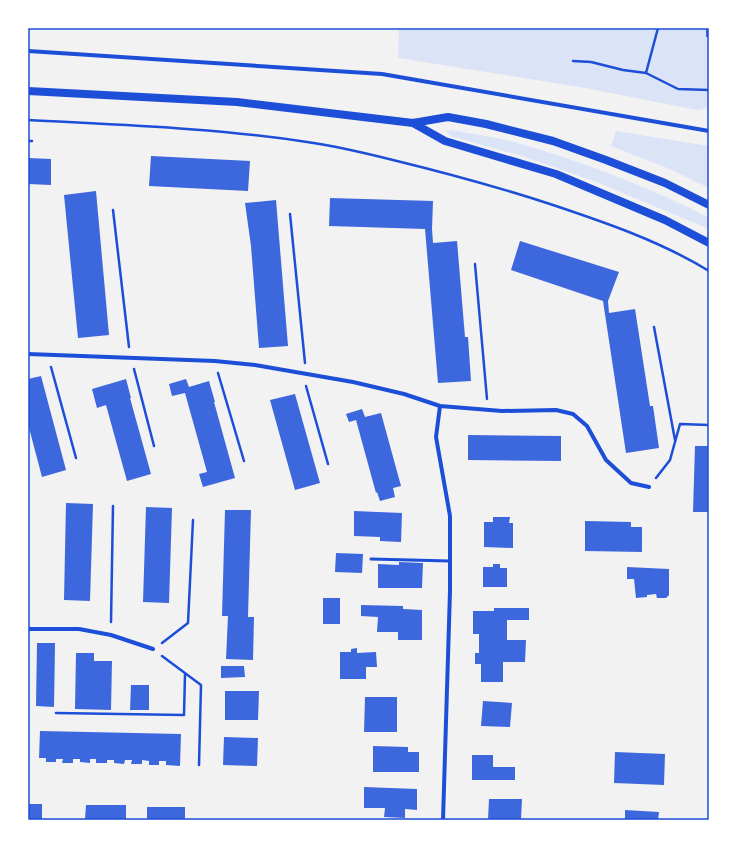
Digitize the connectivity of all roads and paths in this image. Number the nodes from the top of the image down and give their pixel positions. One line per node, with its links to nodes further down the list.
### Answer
1 (658, 28): 4 (path)
2 (28, 51): 9 (street)
3 (573, 61): 4 (path)
4 (646, 73): 5 (path)
5 (709, 90)
6 (28, 91): 8 (main road)
7 (28, 120): 17 (path)
8 (413, 123): 12 (main road); 15 (main road)
9 (709, 131)
10 (28, 141): 11 (path)
11 (32, 141)
12 (709, 205)
13 (113, 210): 21 (path)
14 (290, 214): 23 (path)
15 (709, 243)
16 (475, 264): 25 (path)
17 (709, 272)
18 (654, 327): 27 (path)
19 (28, 354): 20 (street)
20 (47, 355): 21 (street); 29 (path)
21 (131, 358): 22 (street); 28 (path)
22 (215, 361): 23 (street); 30 (path)
23 (304, 373): 24 (street); 31 (path)
24 (440, 406): 25 (street); 36 (street)
25 (487, 410): 32 (street)
26 (709, 425): 27 (path)
27 (675, 440): 32 (path)
28 (154, 446)
29 (76, 458)
30 (244, 461)
31 (328, 464)
32 (649, 487)
33 (113, 506): 38 (path)
34 (193, 520): 39 (path)
35 (371, 560): 36 (lane)
36 (450, 561): 43 (street)
37 (28, 629): 38 (street)
38 (111, 635): 39 (street)
39 (153, 650): 40 (path)
40 (185, 673): 41 (path); 42 (path)
41 (56, 714)
42 (199, 764)
43 (443, 820)

